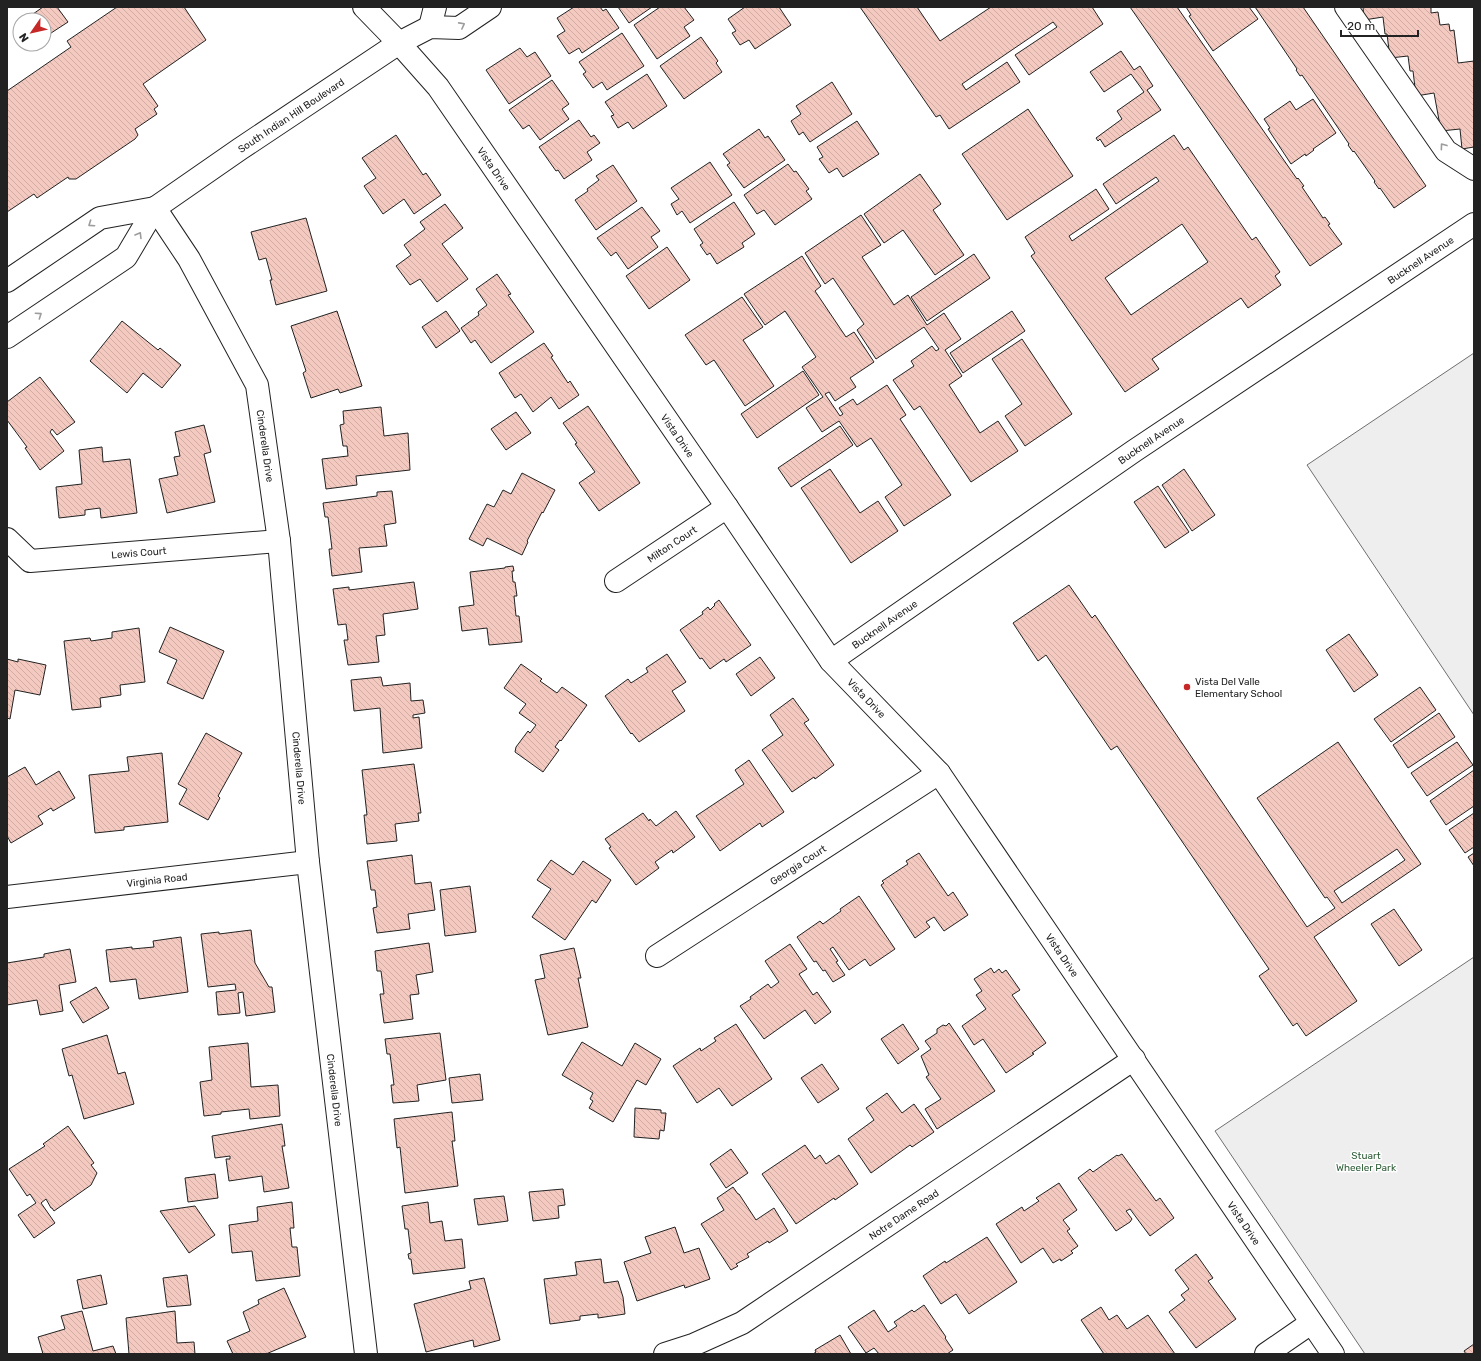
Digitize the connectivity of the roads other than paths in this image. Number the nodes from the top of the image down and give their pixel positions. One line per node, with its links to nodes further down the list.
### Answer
1 (364, 7): 5 (street, Vista Drive)
2 (490, 7): 4 (street, South Indian Hill Boulevard, one-way to 2)
3 (1346, 7): 6 (street, one-way to 3)
4 (432, 17): 5 (street, South Indian Hill Boulevard)
5 (399, 43): 7 (street, South Indian Hill Boulevard); 11 (street, Vista Drive)
6 (1474, 169)
7 (155, 208): 9 (street, South Indian Hill Boulevard, one-way to 9); 10 (street, South Indian Hill Boulevard, one-way to 7); 13 (street, Cinderella Drive)
8 (1474, 224): 15 (street, Bucknell Avenue)
9 (7, 281)
10 (7, 337)
11 (727, 507): 14 (street, Milton Court); 15 (street, Vista Drive)
12 (7, 539): 13 (street, Lewis Court)
13 (279, 541): 17 (street, Cinderella Drive)
14 (616, 581)
15 (831, 661): 16 (street, Vista Drive)
16 (939, 773): 19 (street, Georgia Court); 20 (street, Vista Drive)
17 (308, 862): 18 (street, Virginia Road); 22 (street, Cinderella Drive)
18 (7, 896)
19 (657, 956)
20 (1134, 1059): 21 (street, Vista Drive); 23 (street, Notre Dame Road)
21 (1311, 1323): 24 (street); 25 (street, Vista Drive)
22 (366, 1354)
23 (665, 1354)
24 (1266, 1354)
25 (1333, 1354)

